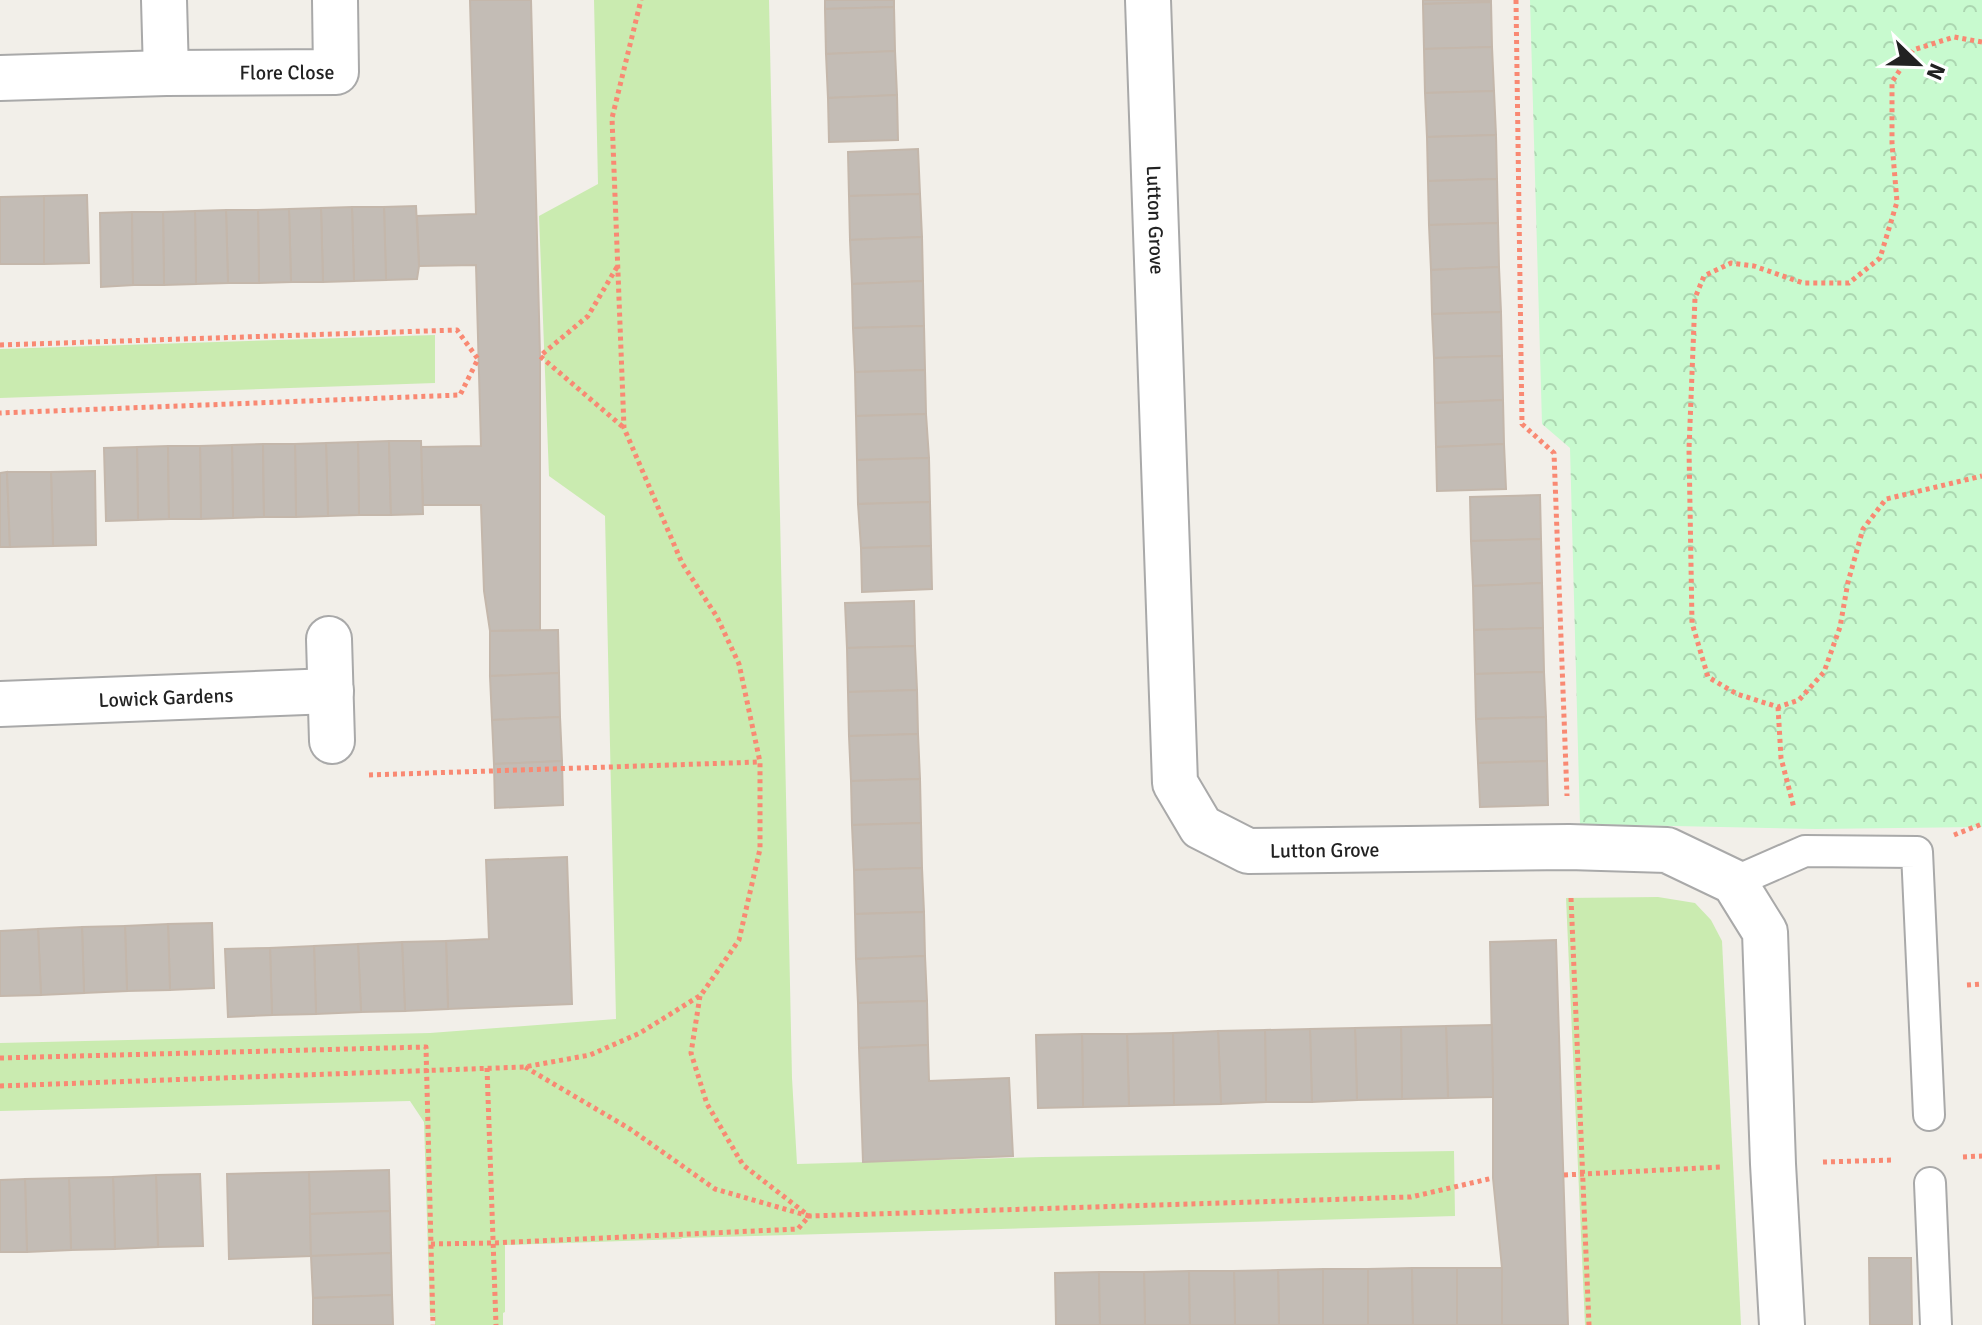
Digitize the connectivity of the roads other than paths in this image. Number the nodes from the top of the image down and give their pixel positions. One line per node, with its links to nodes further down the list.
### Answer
1 (164, 0): 4 (street)
2 (335, 0): 4 (street, Flore Close)
3 (1148, 0): 10 (street, Lutton Grove)
4 (166, 73): 5 (street, Flore Close)
5 (0, 78)
6 (329, 639): 7 (street)
7 (331, 691): 8 (street, Lowick Gardens); 9 (street)
8 (0, 704)
9 (332, 741)
10 (1734, 882): 11 (lane); 13 (street)
11 (1929, 1115)
12 (1930, 1183): 14 (lane)
13 (1782, 1325)
14 (1936, 1325)

